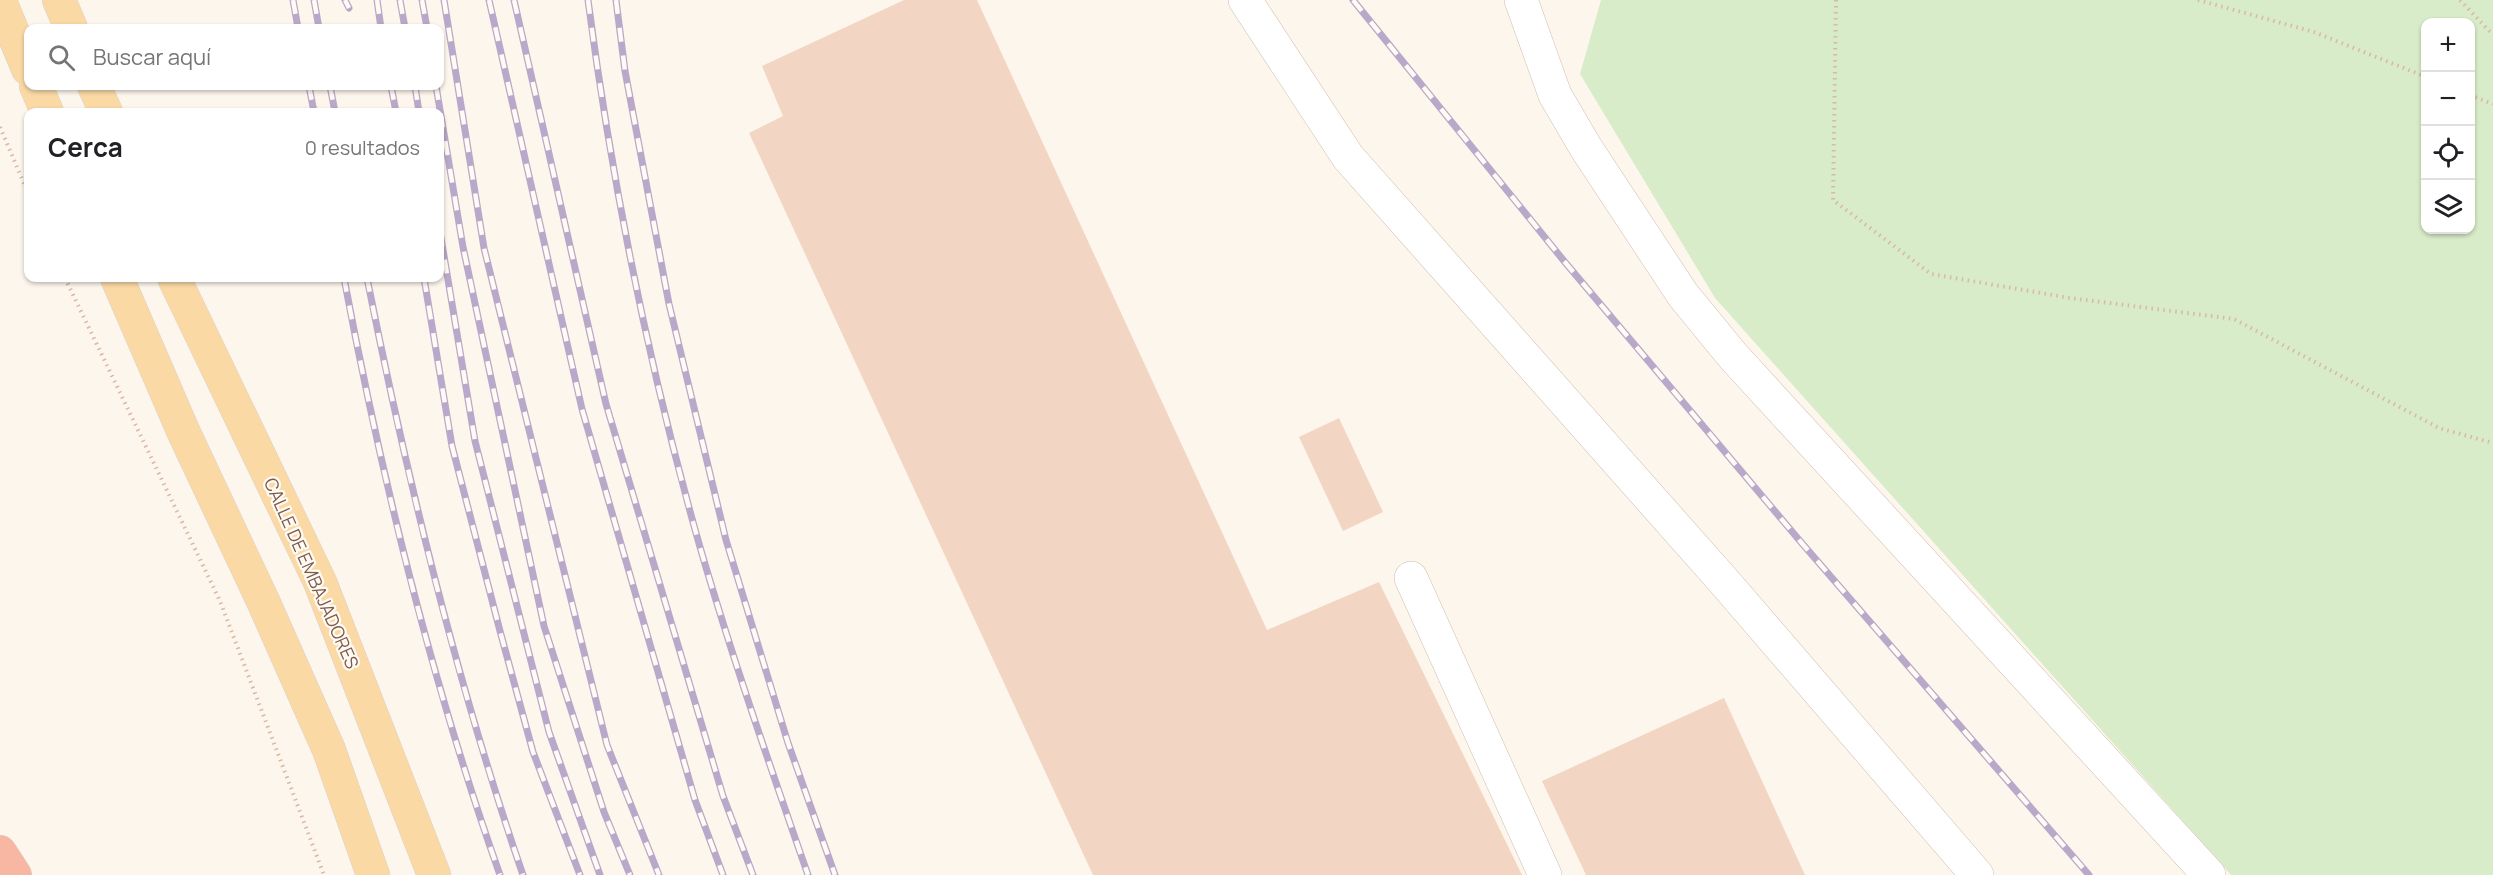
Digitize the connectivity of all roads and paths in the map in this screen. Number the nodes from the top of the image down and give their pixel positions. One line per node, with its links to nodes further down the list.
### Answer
1 (59, 0): 8 (main road)
2 (1245, 0): 31 (lane)
3 (1521, 0): 32 (lane)
4 (1836, 0): 23 (path)
5 (2198, 0): 11 (path)
6 (2460, 0): 9 (path)
7 (0, 1): 10 (main road)
8 (68, 24)
9 (2493, 35)
10 (24, 59)
11 (2421, 75)
12 (38, 90): 16 (main road)
13 (96, 90): 17 (main road)
14 (2475, 97): 15 (path)
15 (2493, 105)
16 (45, 108)
17 (104, 108)
18 (0, 127): 19 (path)
19 (24, 184)
20 (67, 282): 27 (path)
21 (119, 282): 28 (main road)
22 (176, 282): 29 (main road, CALLE DE EMBAJADORES)
23 (2493, 443)
24 (1411, 578): 30 (lane)
25 (0, 852): 26 (highway)
26 (15, 875)
27 (324, 875)
28 (373, 875)
29 (434, 875)
30 (1545, 875)
31 (1977, 875)
32 (2209, 875)

